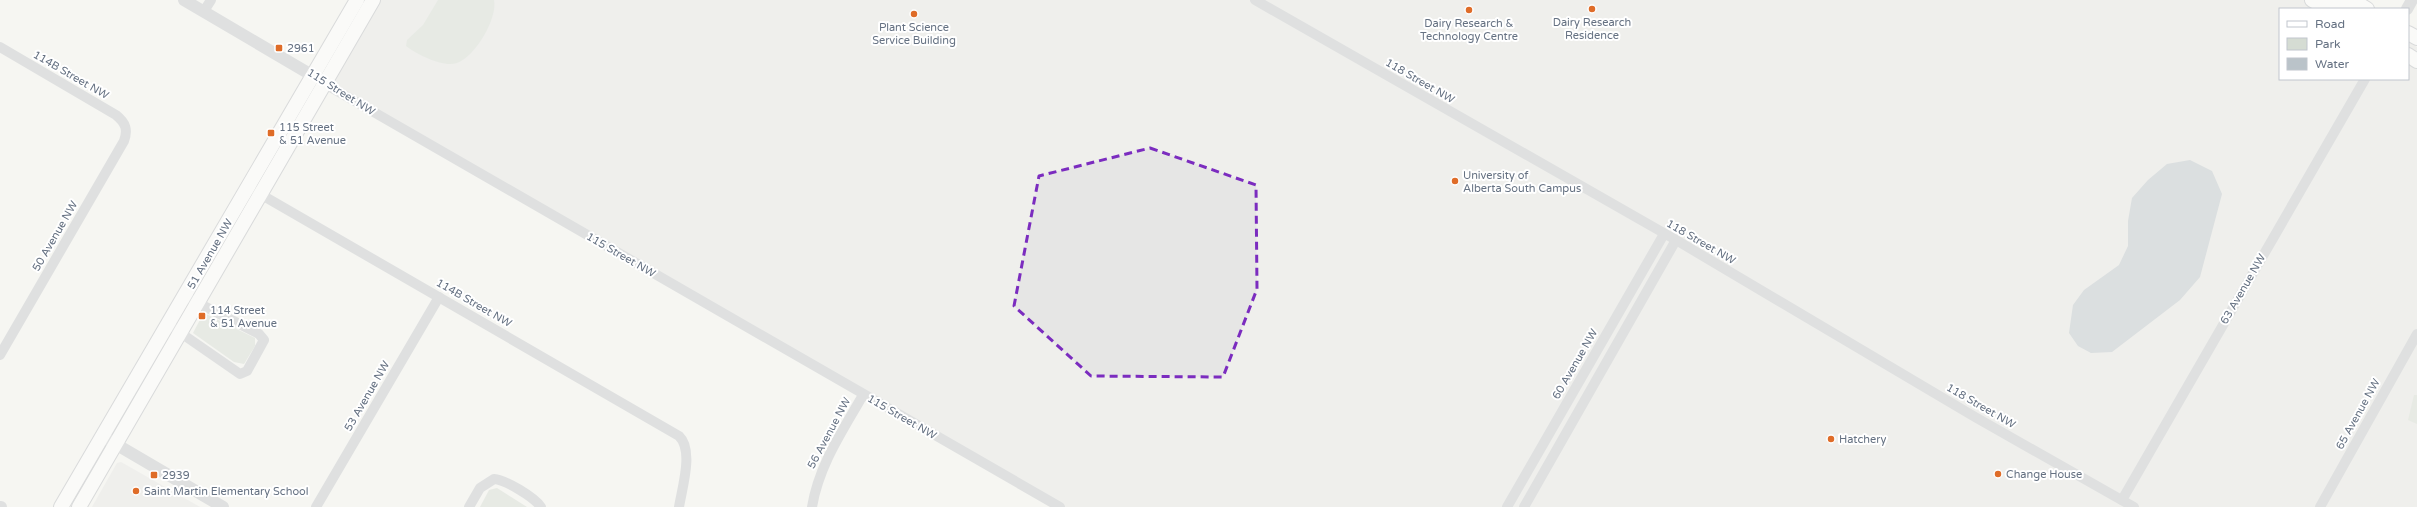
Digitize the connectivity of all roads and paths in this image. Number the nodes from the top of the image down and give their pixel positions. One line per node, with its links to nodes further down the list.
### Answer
1 (184, 0): 12 (street, 115 Street NW)
2 (211, 0): 12 (street)
3 (357, 0): 14 (main road, 51 Avenue NW)
4 (373, 0): 16 (main road, 51 Avenue NW)
5 (1255, 0): 20 (street, 118 Street NW)
6 (2312, 0): 9 (main road)
7 (2332, 0): 10 (main road)
8 (2352, 0): 11 (main road)
9 (2326, 8)
10 (2347, 8)
11 (2365, 8)
12 (204, 11): 14 (street, 115 Street NW)
13 (0, 48): 17 (street, 114B Street NW)
14 (314, 75): 16 (street, 115 Street NW); 18 (main road, 51 Avenue NW)
15 (2364, 80): 32 (street, 63 Avenue NW)
16 (325, 84): 19 (main road, 51 Avenue NW); 29 (street, 115 Street NW)
17 (127, 128): 28 (street, 50 Avenue NW)
18 (248, 188): 19 (street, 114B Street NW); 22 (main road, 51 Avenue NW)
19 (262, 195): 23 (street, 114B Street NW); 24 (main road, 51 Avenue NW)
20 (1664, 234): 21 (street, 118 Street NW); 42 (street, 60 Avenue NW)
21 (1676, 240): 32 (street, 118 Street NW); 43 (street)
22 (185, 296): 24 (street); 25 (main road, 51 Avenue NW)
23 (439, 297): 36 (street, 53 Avenue NW); 39 (street, 114B Street NW)
24 (198, 303): 26 (main road, 51 Avenue NW); 26 (street)
25 (169, 324): 26 (street); 30 (main road, 51 Avenue NW)
26 (180, 333): 31 (main road, 51 Avenue NW)
27 (2417, 334): 45 (street, 65 Avenue NW)
28 (0, 355)
29 (863, 395): 40 (street, 56 Avenue NW); 41 (street, 115 Street NW)
30 (103, 437): 31 (street); 33 (main road, 51 Avenue NW)
31 (115, 444): 34 (main road, 51 Avenue NW); 35 (street)
32 (2122, 500): 44 (street, 118 Street NW)
33 (61, 507)
34 (79, 507)
35 (223, 507)
36 (316, 507)
37 (469, 507): 38 (street)
38 (541, 507)
39 (679, 507)
40 (812, 507)
41 (1060, 507)
42 (1507, 507)
43 (1524, 507)
44 (2134, 507)
45 (2320, 507)

